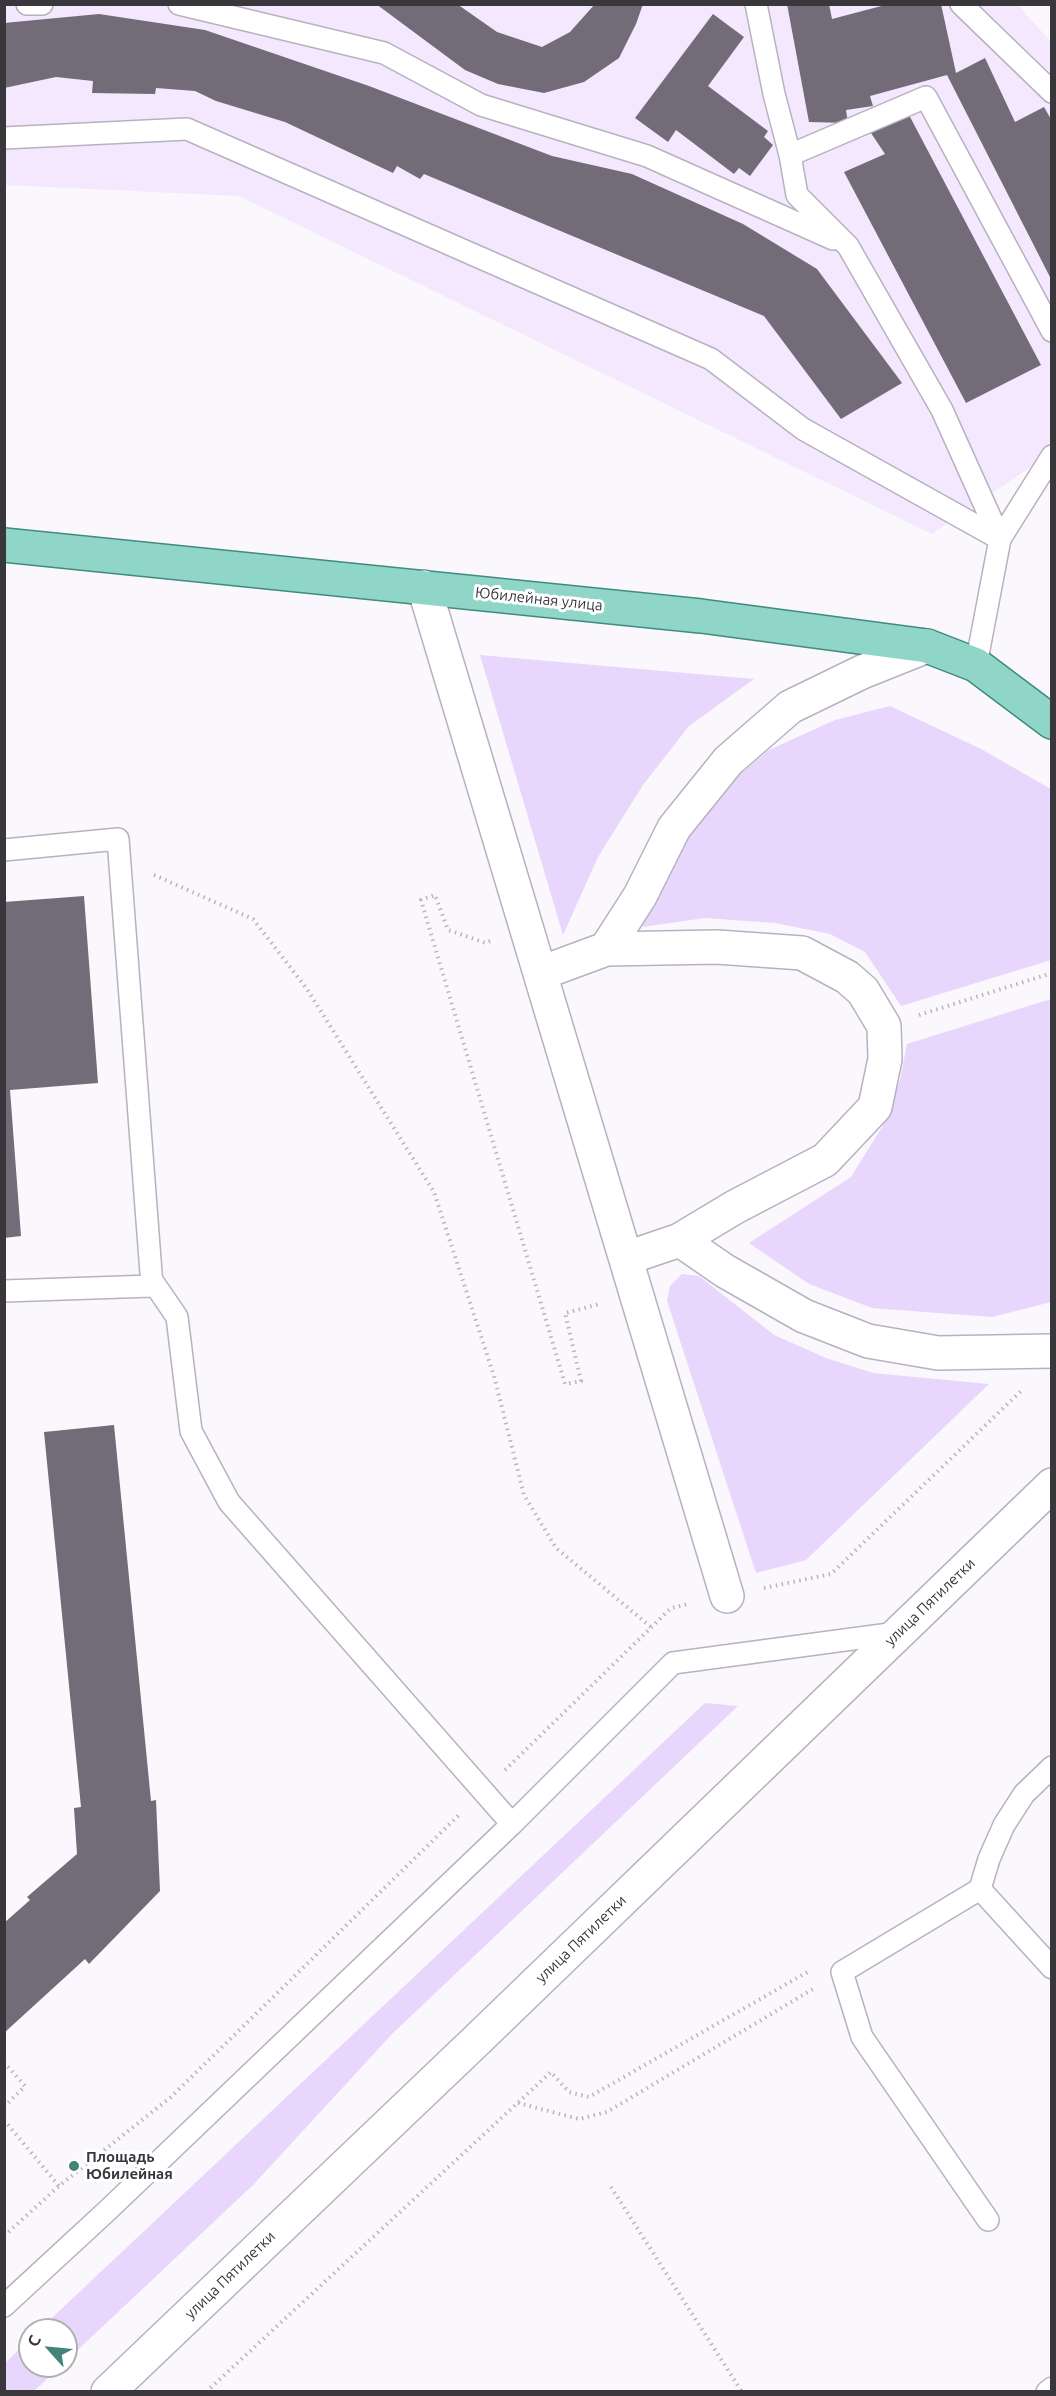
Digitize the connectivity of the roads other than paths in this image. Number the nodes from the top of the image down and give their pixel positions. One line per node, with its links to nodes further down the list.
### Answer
1 (27, 4): 2 (lane)
2 (42, 4)
3 (179, 4): 9 (lane)
4 (756, 4): 8 (lane)
5 (961, 4): 6 (lane)
6 (1052, 92)
7 (4, 138): 12 (lane)
8 (790, 155): 9 (lane); 10 (lane)
9 (848, 246): 12 (lane)
10 (1052, 331)
11 (1052, 456): 12 (lane)
12 (1000, 539): 16 (lane)
13 (4, 545): 14 (main road, Юбилейная улица)
14 (424, 587): 15 (main road, Юбилейная улица); 20 (street)
15 (927, 646): 16 (main road, Юбилейная улица); 19 (street)
16 (976, 665): 17 (main road, Юбилейная улица)
17 (1052, 722)
18 (4, 850): 23 (lane)
19 (606, 950): 20 (street); 21 (street)
20 (541, 973): 22 (street)
21 (680, 1240): 22 (street); 25 (street)
22 (627, 1258): 27 (street)
23 (151, 1279): 24 (lane); 30 (lane)
24 (4, 1291)
25 (1052, 1351)
26 (1052, 1485): 28 (street, улица Пятилетки)
27 (727, 1596)
28 (897, 1633): 30 (lane); 36 (street, улица Пятилетки)
29 (1052, 1767): 31 (lane)
30 (512, 1824): 34 (lane)
31 (980, 1889): 32 (lane); 33 (lane)
32 (1052, 1968)
33 (988, 2220)
34 (4, 2306)
35 (1052, 2388): 37 (lane)
36 (108, 2391)
37 (1047, 2391)

